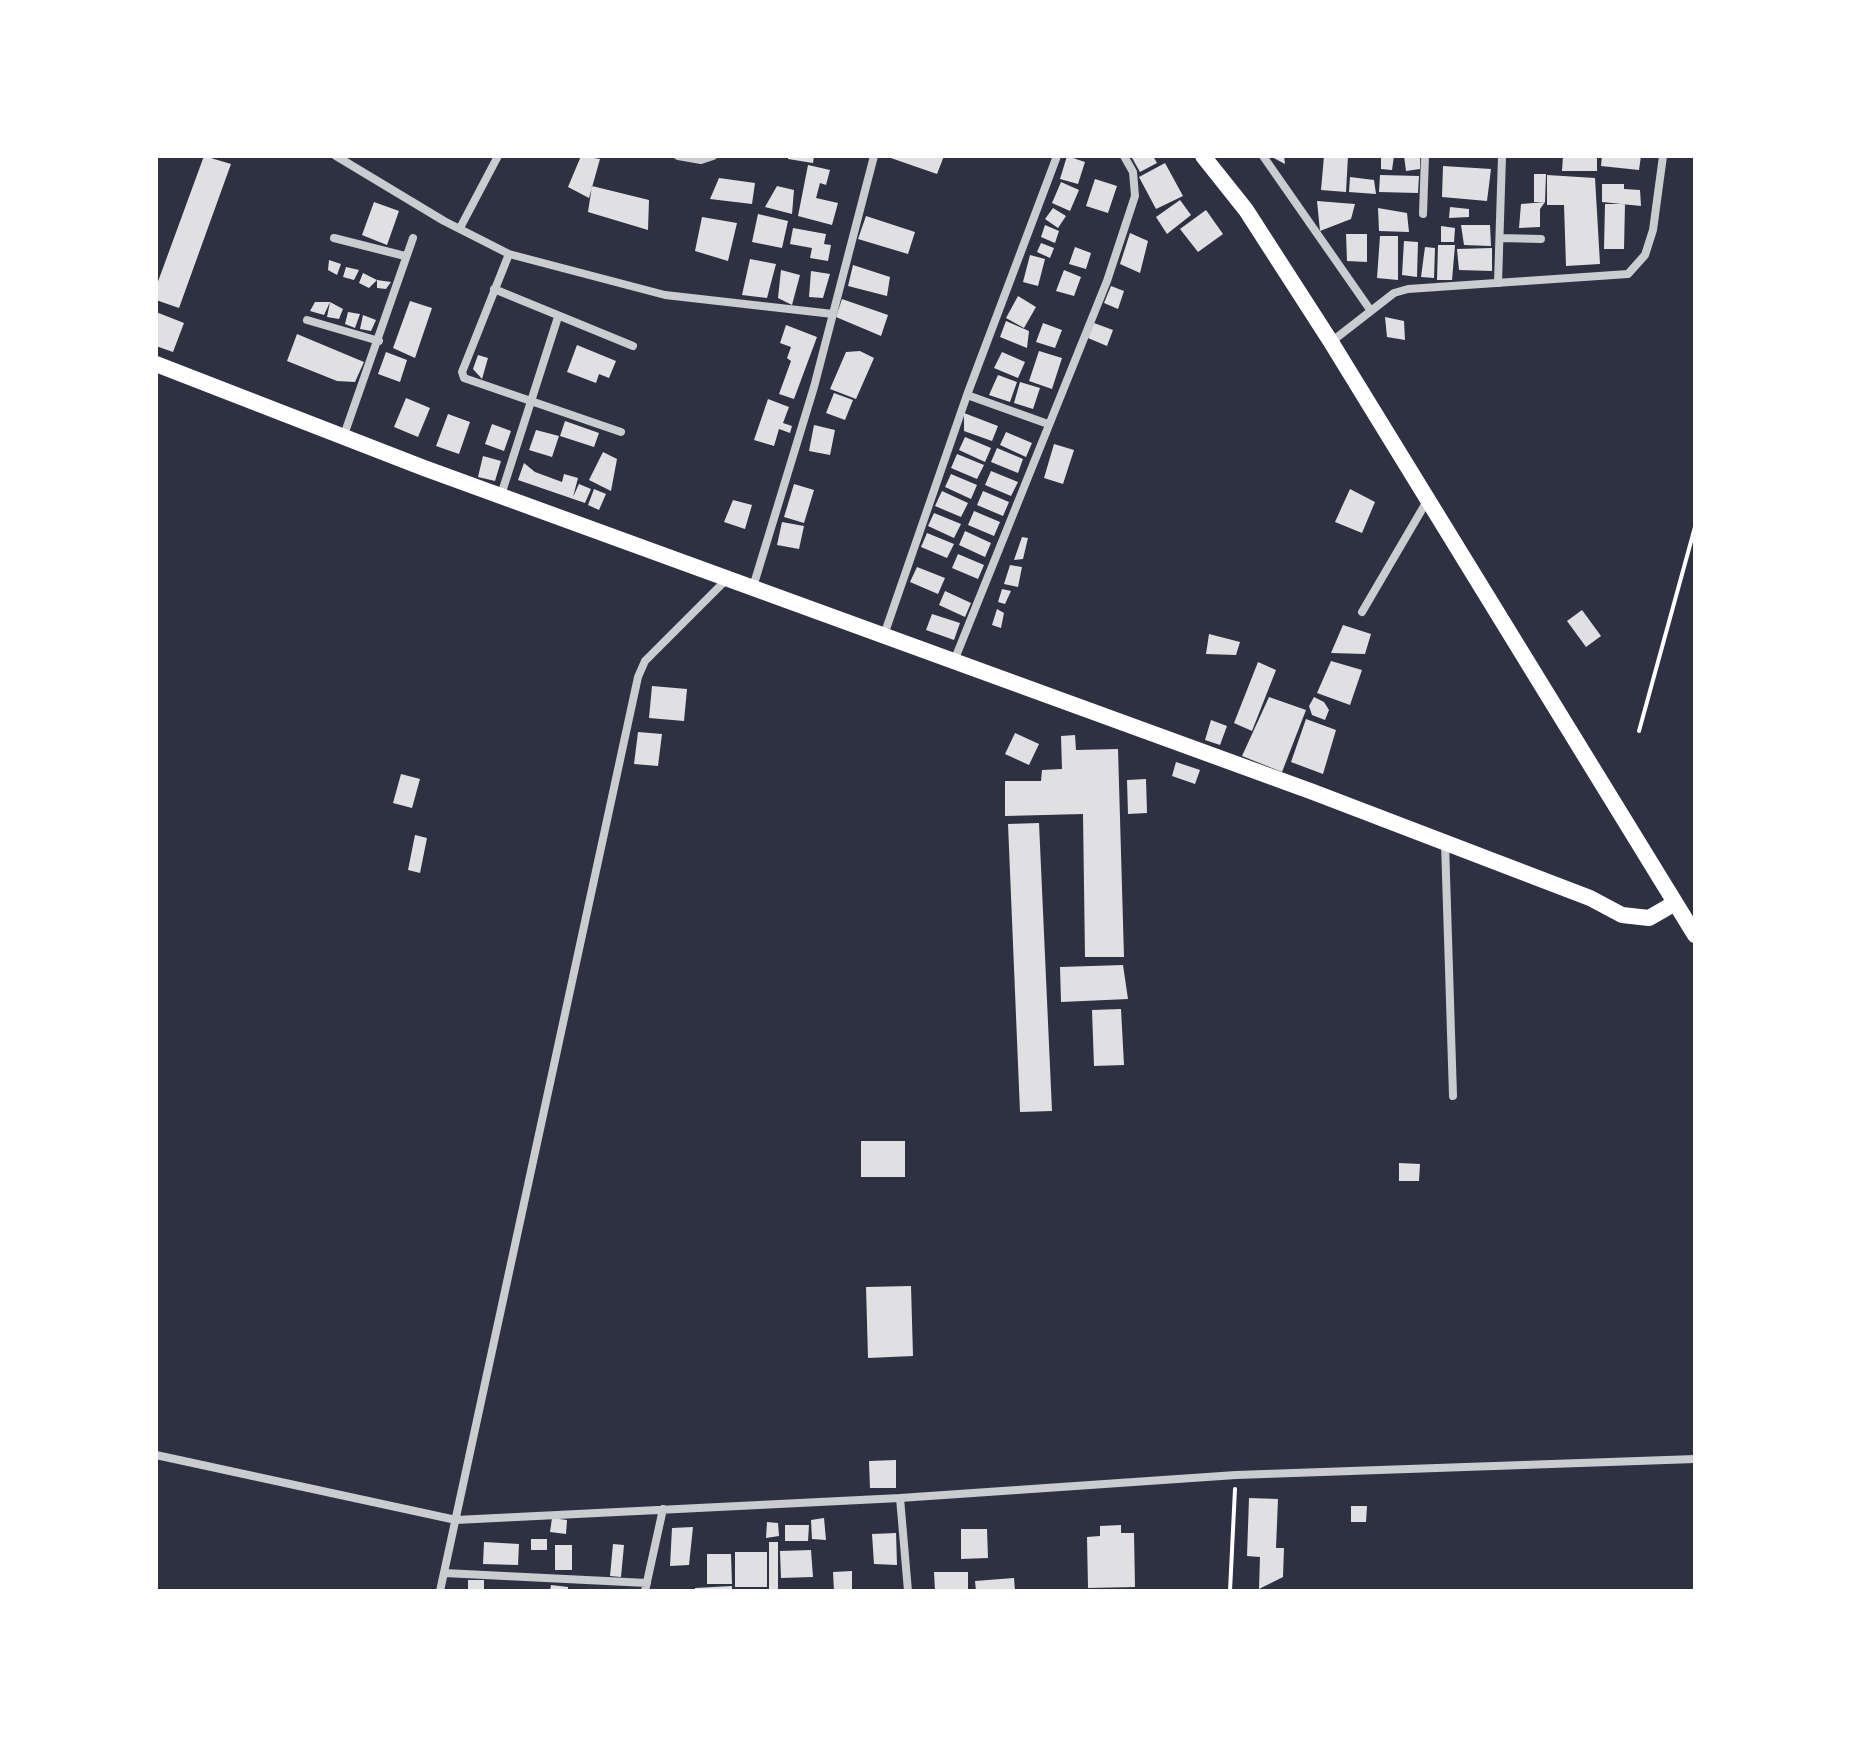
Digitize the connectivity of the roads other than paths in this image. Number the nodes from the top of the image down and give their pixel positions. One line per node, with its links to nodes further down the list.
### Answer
1 (336, 156): 14 (street)
2 (498, 156): 14 (street)
3 (678, 156): 4 (street)
4 (713, 156)
5 (874, 156): 24 (street)
6 (1057, 156): 31 (street)
7 (1124, 156): 33 (street)
8 (1203, 156): 27 (main road)
9 (1263, 156): 23 (street)
10 (1425, 156): 13 (street)
11 (1502, 156): 17 (street)
12 (1663, 156): 21 (street)
13 (1423, 214)
14 (460, 228): 19 (street)
15 (334, 238): 20 (street)
16 (413, 238): 20 (street)
17 (1501, 238): 18 (street); 21 (street)
18 (1541, 239)
19 (509, 254): 22 (street); 24 (street)
20 (405, 256): 28 (street)
21 (1498, 283): 23 (street)
22 (494, 289): 25 (street); 32 (street)
23 (1371, 311): 27 (street)
24 (833, 314): 39 (street)
25 (558, 317): 29 (street); 32 (street)
26 (307, 320): 28 (street)
27 (1335, 339): 37 (main road)
28 (379, 341): 35 (street)
29 (633, 346)
30 (156, 364): 35 (main road)
31 (967, 395): 33 (street); 41 (street)
32 (533, 402): 34 (street); 36 (street)
33 (1048, 424): 42 (street)
34 (621, 432)
35 (344, 435): 36 (main road)
36 (501, 496): 38 (main road)
37 (1428, 500): 40 (street); 44 (main road)
38 (727, 579): 39 (main road); 51 (street)
39 (752, 588): 41 (main road)
40 (1362, 612)
41 (884, 636): 42 (main road)
42 (954, 661): 43 (main road)
43 (1445, 842): 44 (main road); 46 (street)
44 (1675, 903): 45 (main road)
45 (1695, 935)
46 (1453, 1096)
47 (156, 1455): 51 (street)
48 (1695, 1459): 49 (street)
49 (900, 1498): 50 (street); 55 (street)
50 (663, 1509): 51 (street); 53 (street)
51 (456, 1520): 52 (street)
52 (444, 1573): 53 (street); 54 (street)
53 (646, 1587)
54 (440, 1591)
55 (908, 1591)

